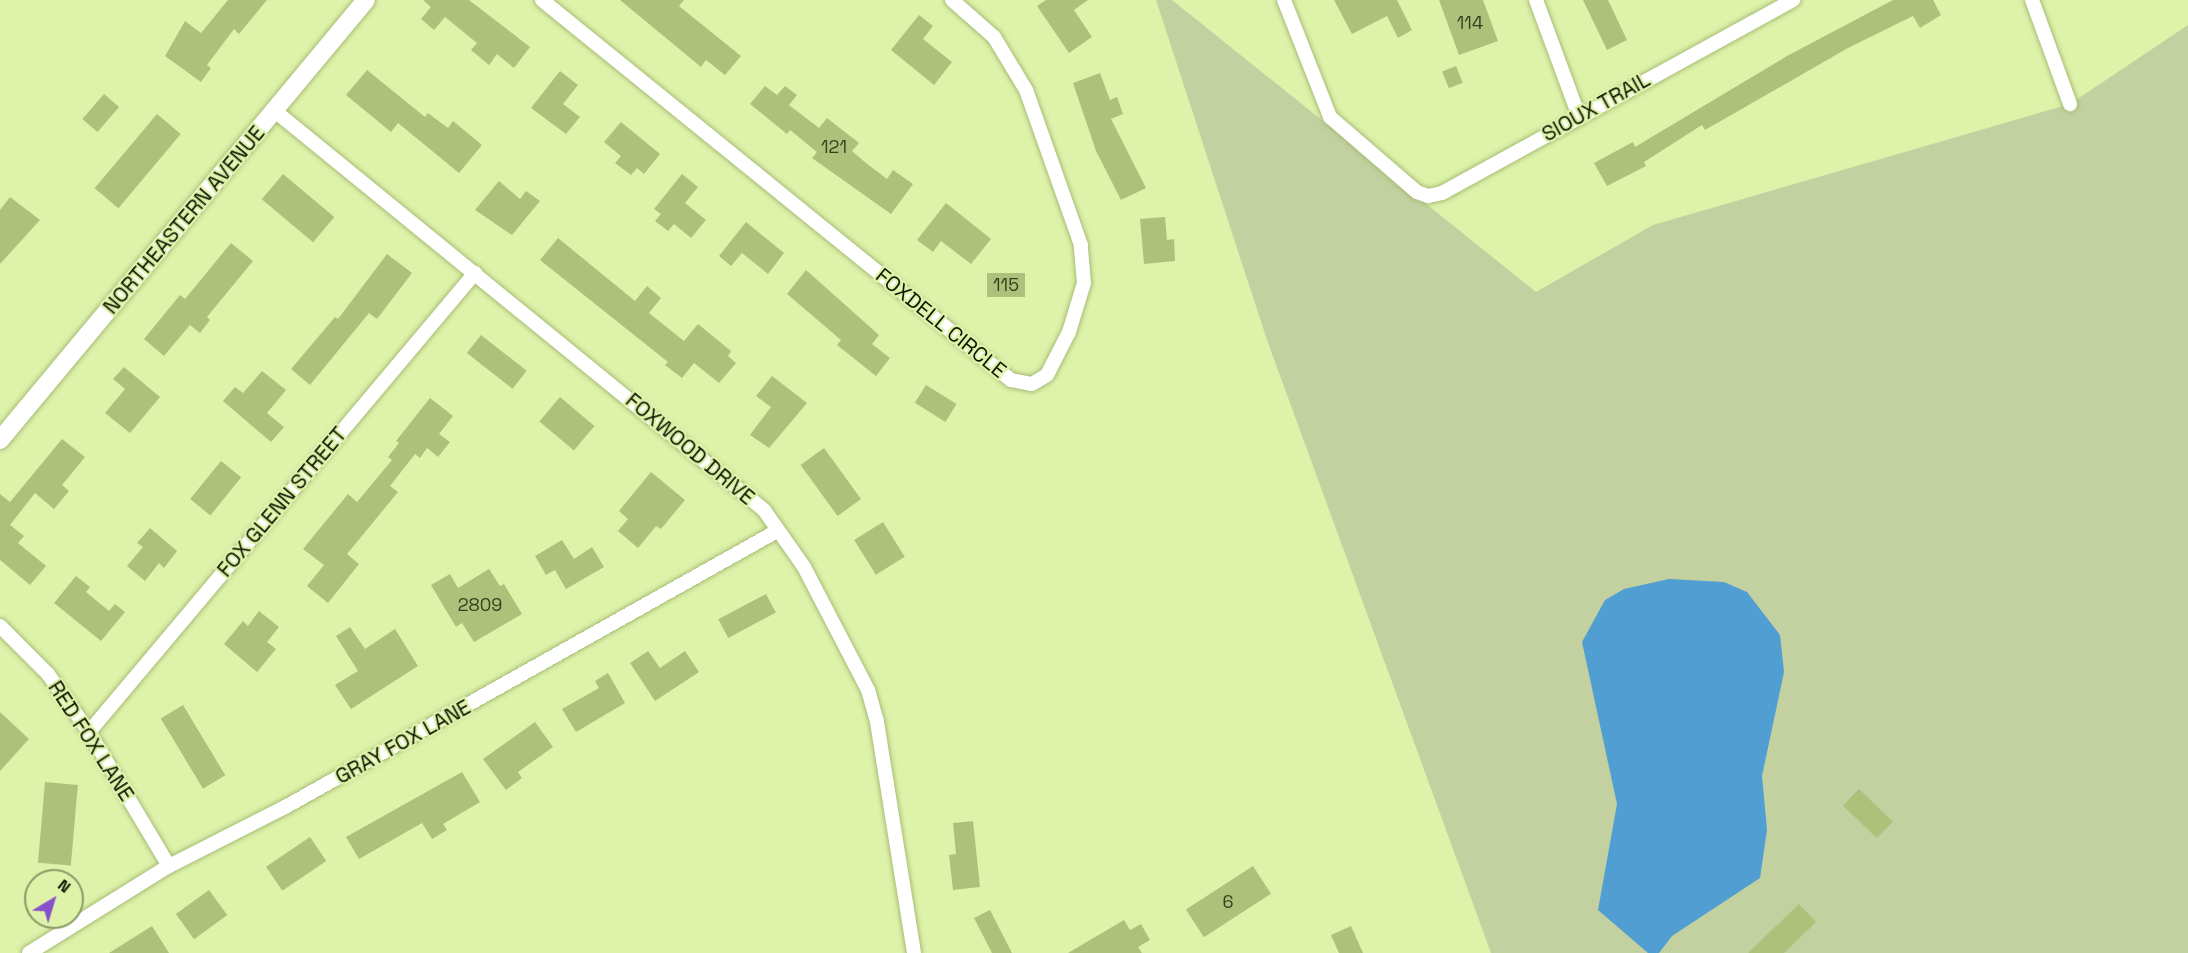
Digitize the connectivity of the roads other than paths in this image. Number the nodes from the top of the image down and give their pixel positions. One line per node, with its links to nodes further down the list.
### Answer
1 (366, 0): 9 (street, NORTHEASTERN AVENUE)
2 (542, 0): 3 (street, FOXDELL CIRCLE)
3 (952, 0)
4 (1284, 0): 10 (street, SIOUX TRAIL)
5 (1536, 0): 10 (street)
6 (2032, 0): 8 (street)
7 (1789, 1): 10 (street, SIOUX TRAIL)
8 (2070, 104)
9 (275, 111): 11 (street, FOXWOOD DRIVE); 12 (street, NORTHEASTERN AVENUE)
10 (1579, 116)
11 (475, 273): 13 (street, FOXWOOD DRIVE); 15 (street, FOX GLENN STREET)
12 (0, 440)
13 (777, 531): 16 (street, GRAY FOX LANE); 18 (street, FOXWOOD DRIVE)
14 (0, 626): 15 (street, RED FOX LANE)
15 (89, 732): 16 (street, RED FOX LANE)
16 (169, 866): 17 (street, GRAY FOX LANE)
17 (29, 953)
18 (914, 953)

